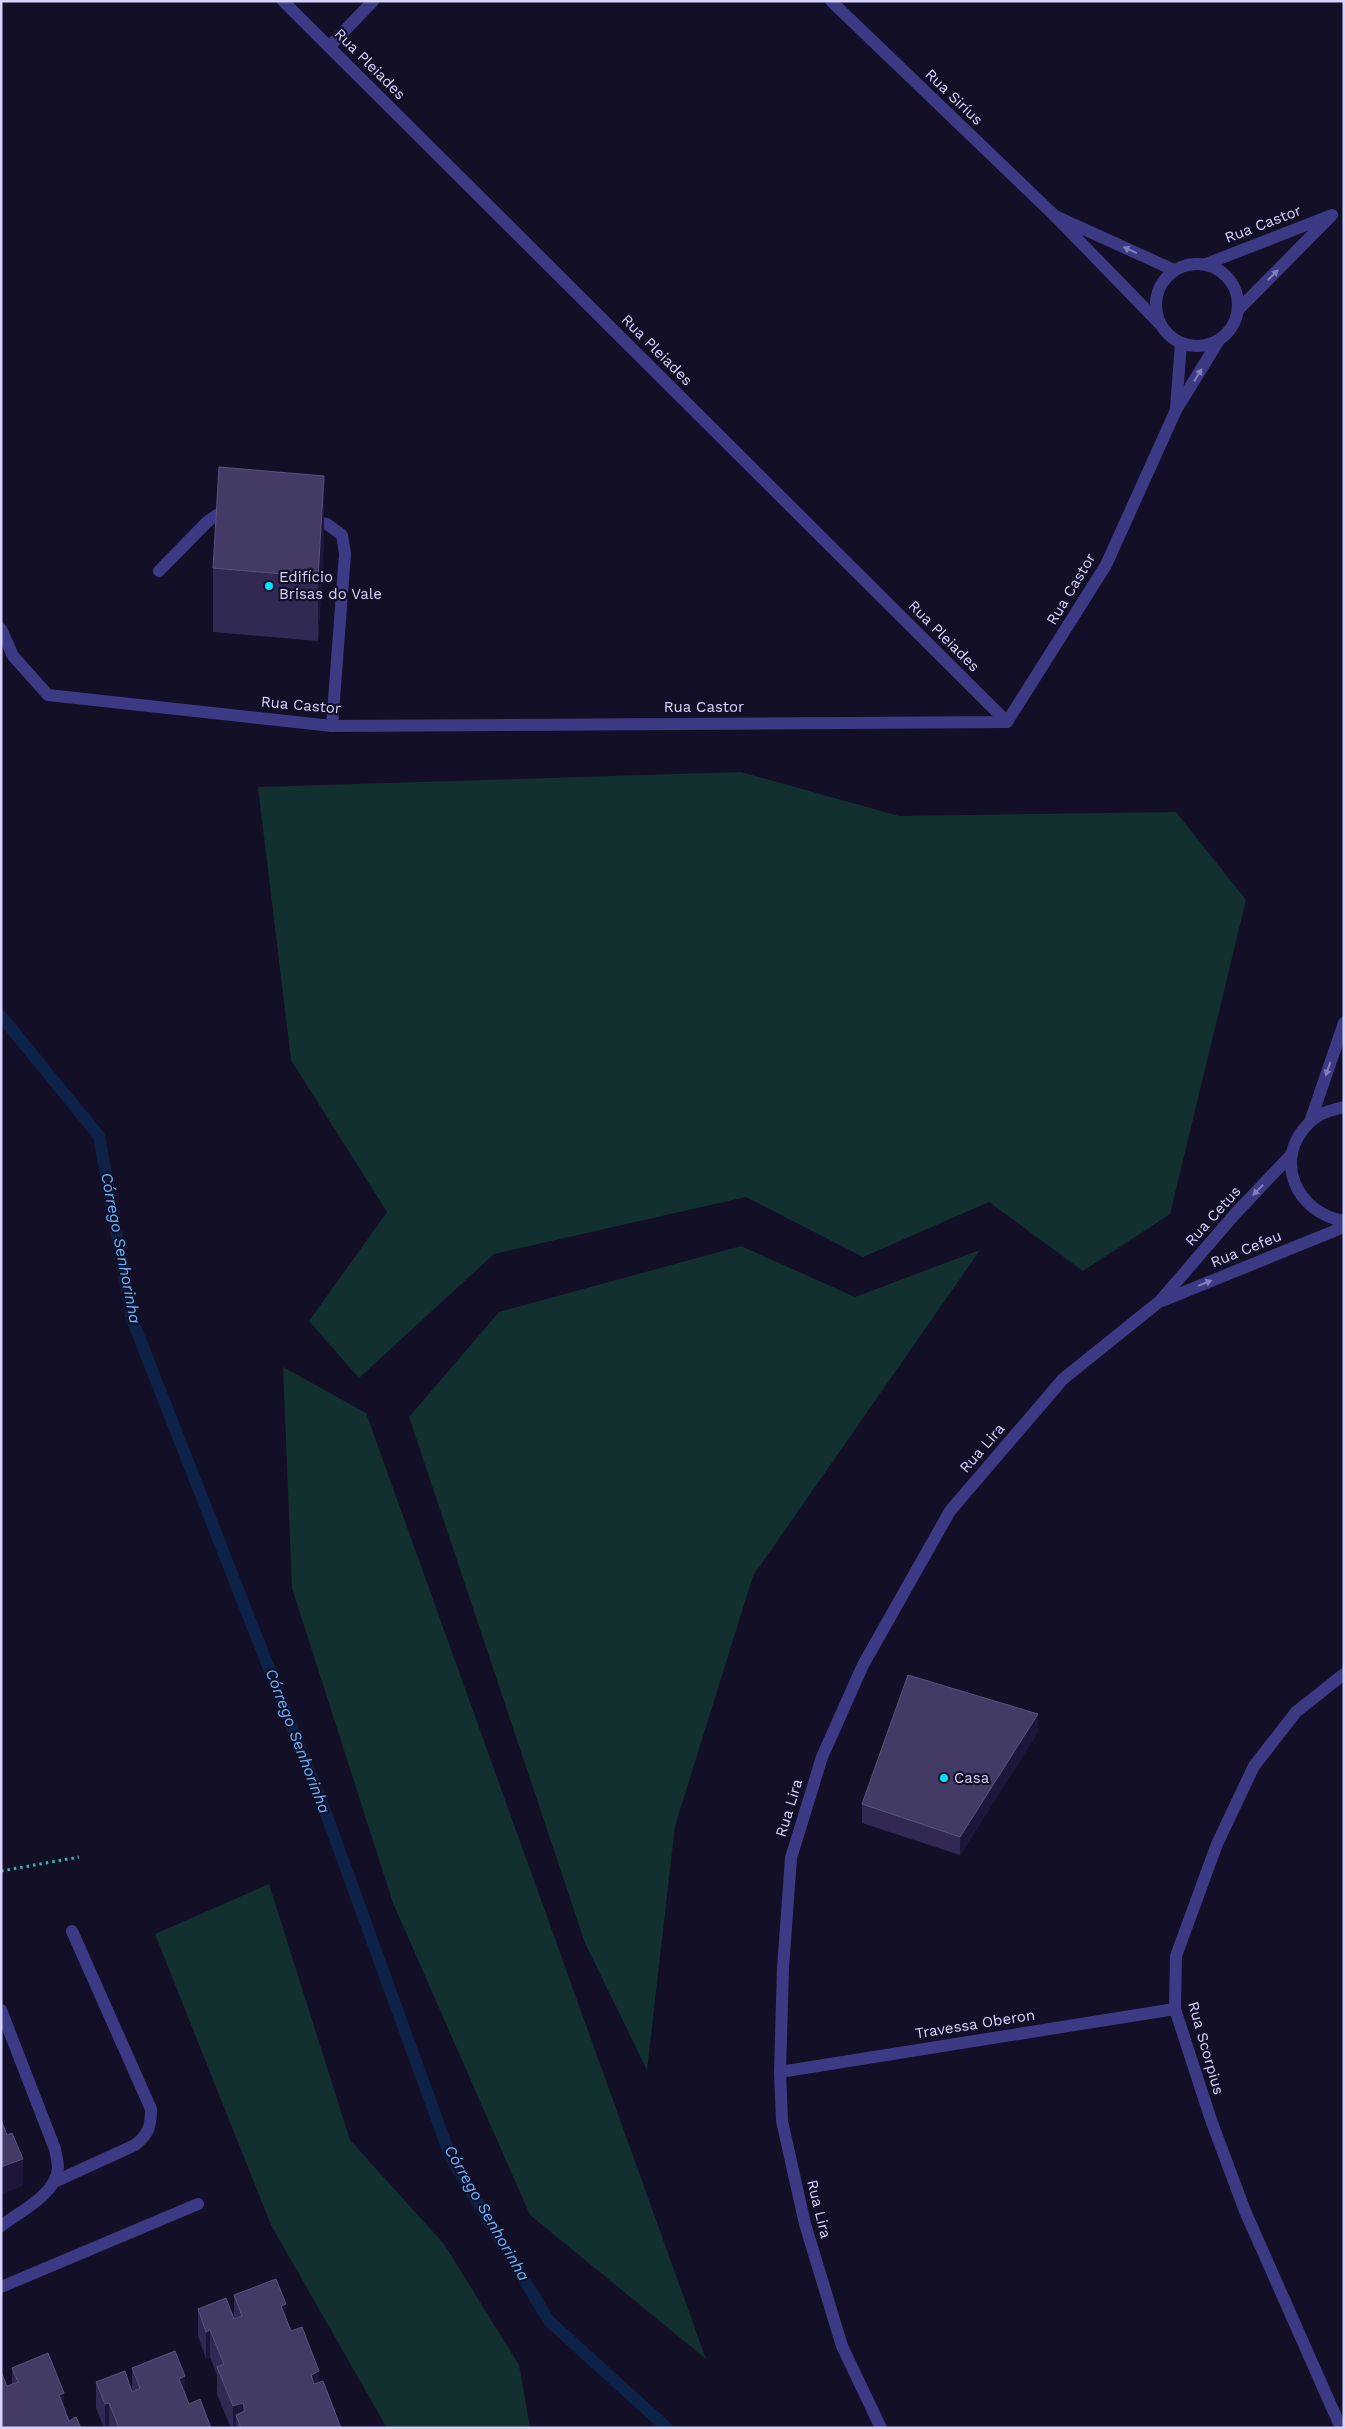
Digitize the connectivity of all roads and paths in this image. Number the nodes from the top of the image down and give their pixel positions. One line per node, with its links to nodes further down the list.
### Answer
1 (283, 1): 4 (street, Rua Pleiades)
2 (373, 1): 4 (street)
3 (831, 1): 6 (street, Rua Siríus)
4 (329, 47): 18 (street, Rua Pleiades)
5 (1338, 213): 7 (street, Rua Castor); 9 (street, Rua Castor, one-way to 5)
6 (1055, 216): 8 (street, Rua Siríus, one-way to 6); 10 (street, Rua Siríus)
7 (1206, 264): 8 (street); 9 (street)
8 (1174, 270): 10 (street)
9 (1239, 309): 11 (street)
10 (1160, 324): 12 (street)
11 (1219, 340): 12 (street); 13 (street, Rua Castor, one-way to 11)
12 (1181, 343): 13 (street, Rua Castor)
13 (1176, 410): 18 (street, Rua Castor)
14 (247, 515): 16 (street)
15 (297, 520): 19 (street)
16 (159, 571)
17 (1, 629): 19 (street, Rua Castor)
18 (1007, 722): 19 (street, Rua Castor)
19 (332, 726)
20 (1344, 1023): 22 (street, one-way to 22)
21 (1344, 1107): 22 (street)
22 (1310, 1122): 23 (street)
23 (1292, 1154): 24 (street); 26 (street, Rua Cetus, one-way to 26)
24 (1344, 1221)
25 (1344, 1227): 26 (street, Rua Cefeu, one-way to 25)
26 (1160, 1302): 33 (street, Rua Lira)
27 (1344, 1674): 31 (street, Rua Scorpius)
28 (80, 1857): 29 (path)
29 (1, 1871)
30 (72, 1931): 34 (street)
31 (1175, 2008): 33 (street, Travessa Oberon); 39 (street, Rua Scorpius)
32 (1, 2010): 34 (street)
33 (780, 2072): 38 (street, Rua Lira)
34 (54, 2182): 36 (street)
35 (198, 2204): 37 (street)
36 (1, 2226)
37 (1, 2287)
38 (881, 2428)
39 (1342, 2428)

